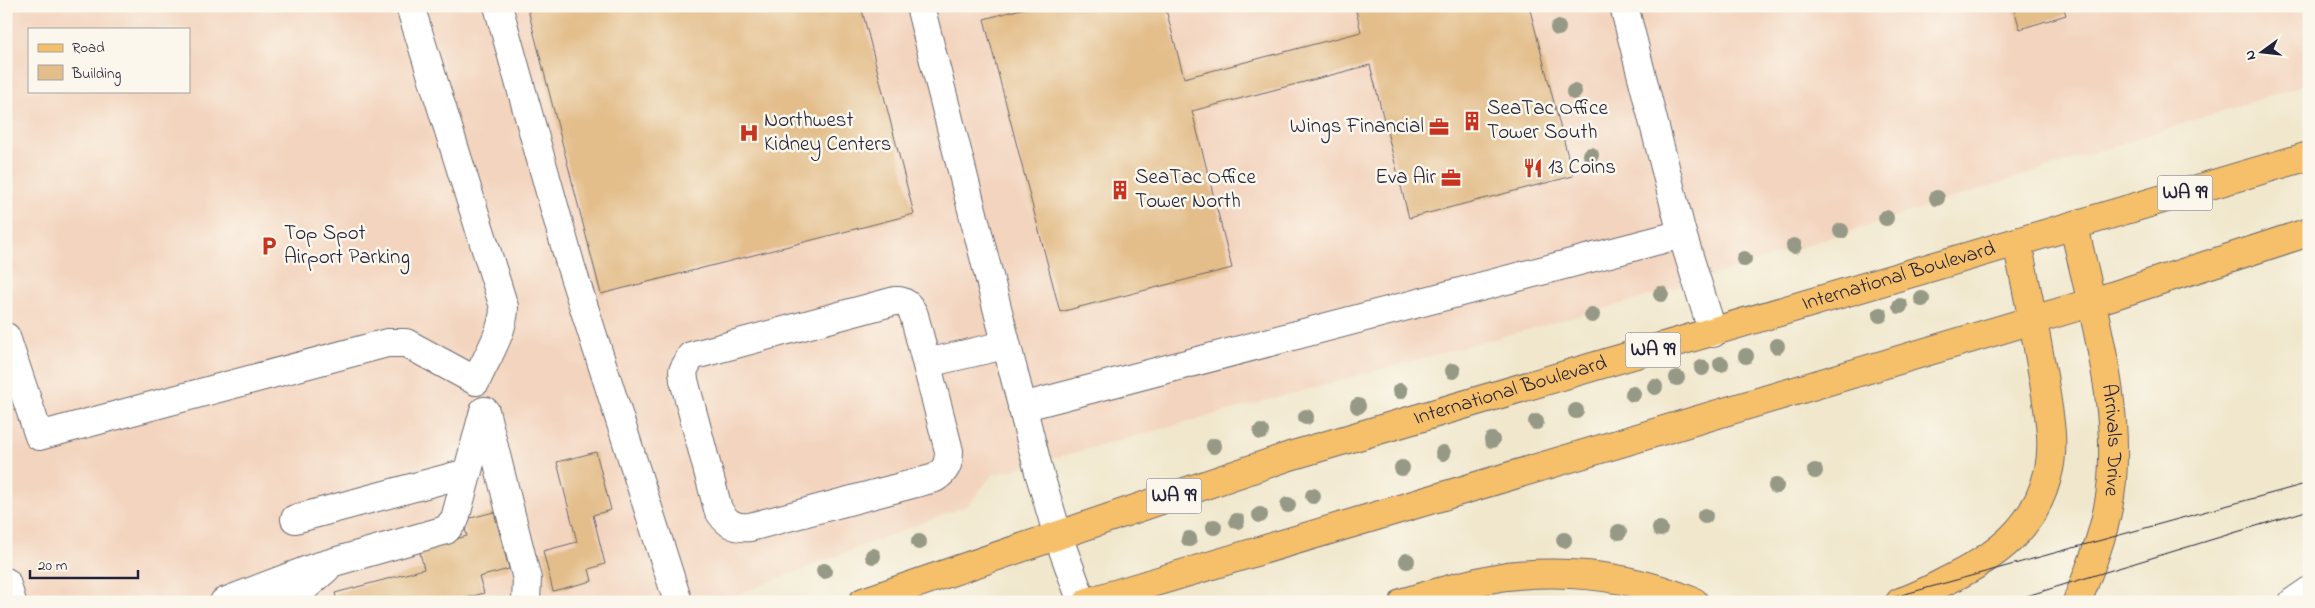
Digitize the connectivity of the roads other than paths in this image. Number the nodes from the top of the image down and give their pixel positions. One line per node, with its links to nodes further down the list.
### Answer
1 (410, 6): 16 (street)
2 (498, 6): 29 (street)
3 (920, 6): 14 (street)
4 (1624, 6): 8 (street)
5 (2309, 156): 6 (main road, International Boulevard / WA 99)
6 (2074, 226): 9 (main road, International Boulevard / WA 99); 10 (main road, Arrivals Drive)
7 (2309, 232): 10 (main road)
8 (1682, 234): 12 (street); 17 (street)
9 (2016, 243): 11 (main road); 12 (main road, International Boulevard / WA 99)
10 (2090, 303): 11 (main road); 36 (main road, Arrivals Drive)
11 (2033, 320): 32 (main road); 35 (main road)
12 (1713, 332): 21 (main road, International Boulevard / WA 99)
13 (6, 337): 16 (street)
14 (1005, 344): 15 (street); 17 (street)
15 (927, 363): 15 (street)
16 (476, 381): 18 (street)
17 (1022, 407): 21 (street)
18 (484, 411): 19 (street); 28 (street)
19 (467, 473): 20 (street); 22 (street)
20 (302, 518)
21 (1058, 536): 30 (main road, International Boulevard / WA 99); 31 (street)
22 (333, 563): 26 (street); 27 (street)
23 (6, 582): 25 (street)
24 (2309, 591): 37 (street)
25 (12, 602)
26 (224, 602)
27 (288, 602)
28 (526, 602)
29 (678, 602)
30 (863, 602)
31 (1082, 602)
32 (1088, 602)
33 (1404, 602): 34 (main road)
34 (1694, 602)
35 (1900, 602)
36 (2077, 602)
37 (2293, 602)

